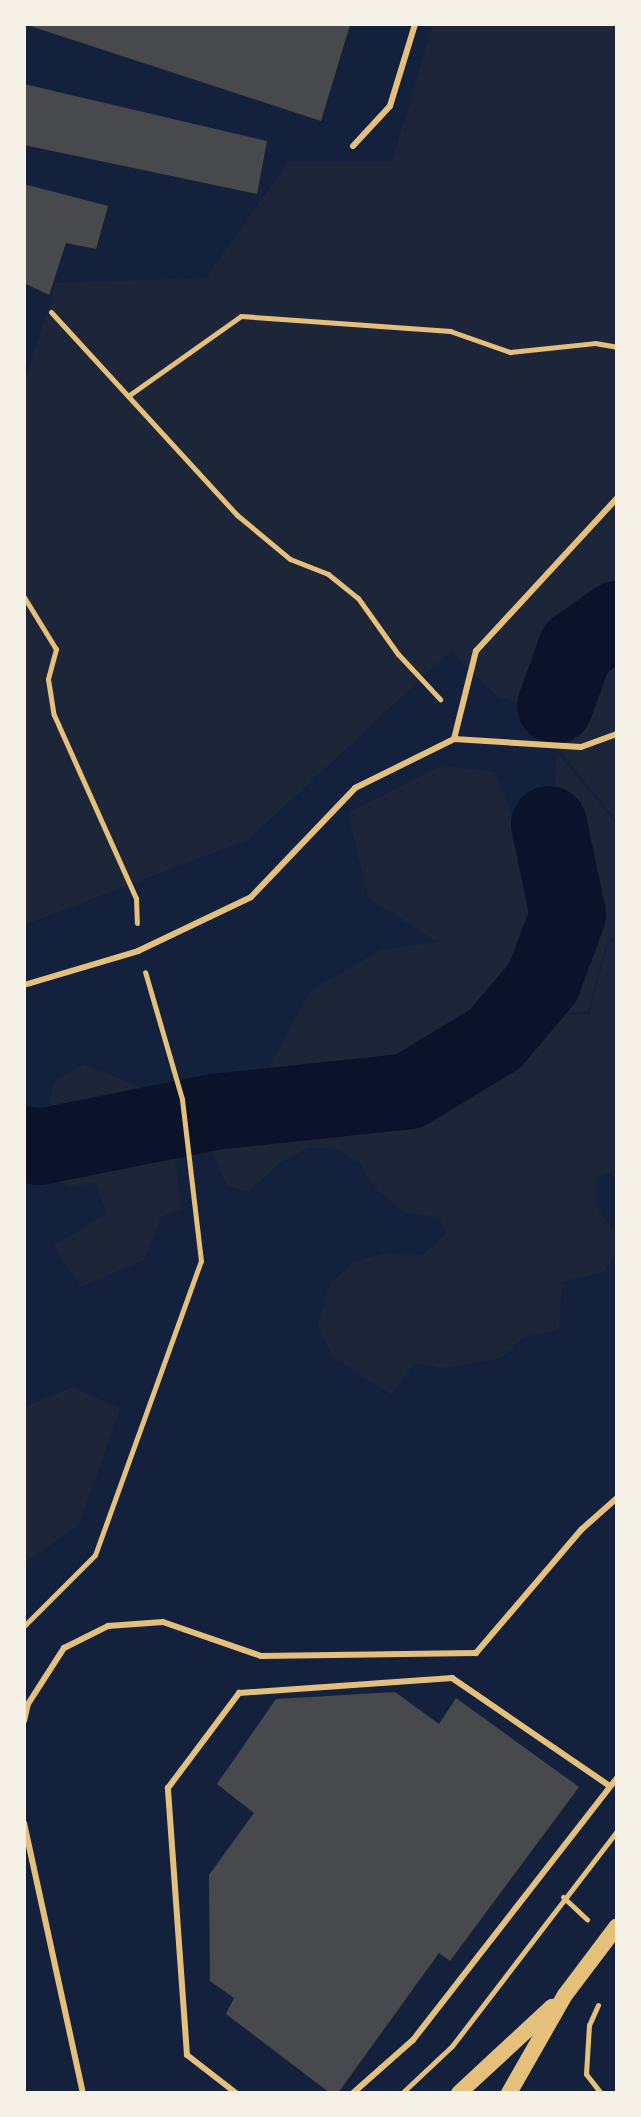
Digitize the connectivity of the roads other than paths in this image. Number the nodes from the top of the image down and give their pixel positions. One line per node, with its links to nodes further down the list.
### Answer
1 (415, 24): 2 (lane)
2 (353, 146)
3 (617, 498): 5 (lane)
4 (617, 734): 5 (lane)
5 (454, 739): 6 (lane)
6 (24, 985)
7 (617, 1498): 8 (lane)
8 (24, 1721)
9 (617, 1778): 10 (lane)
10 (610, 1786): 15 (lane); 16 (lane)
11 (24, 1823): 14 (lane)
12 (617, 1926): 13 (main road)
13 (565, 1995): 17 (main road); 18 (main road)
14 (83, 2093)
15 (236, 2093)
16 (353, 2093)
17 (459, 2093)
18 (509, 2093)

